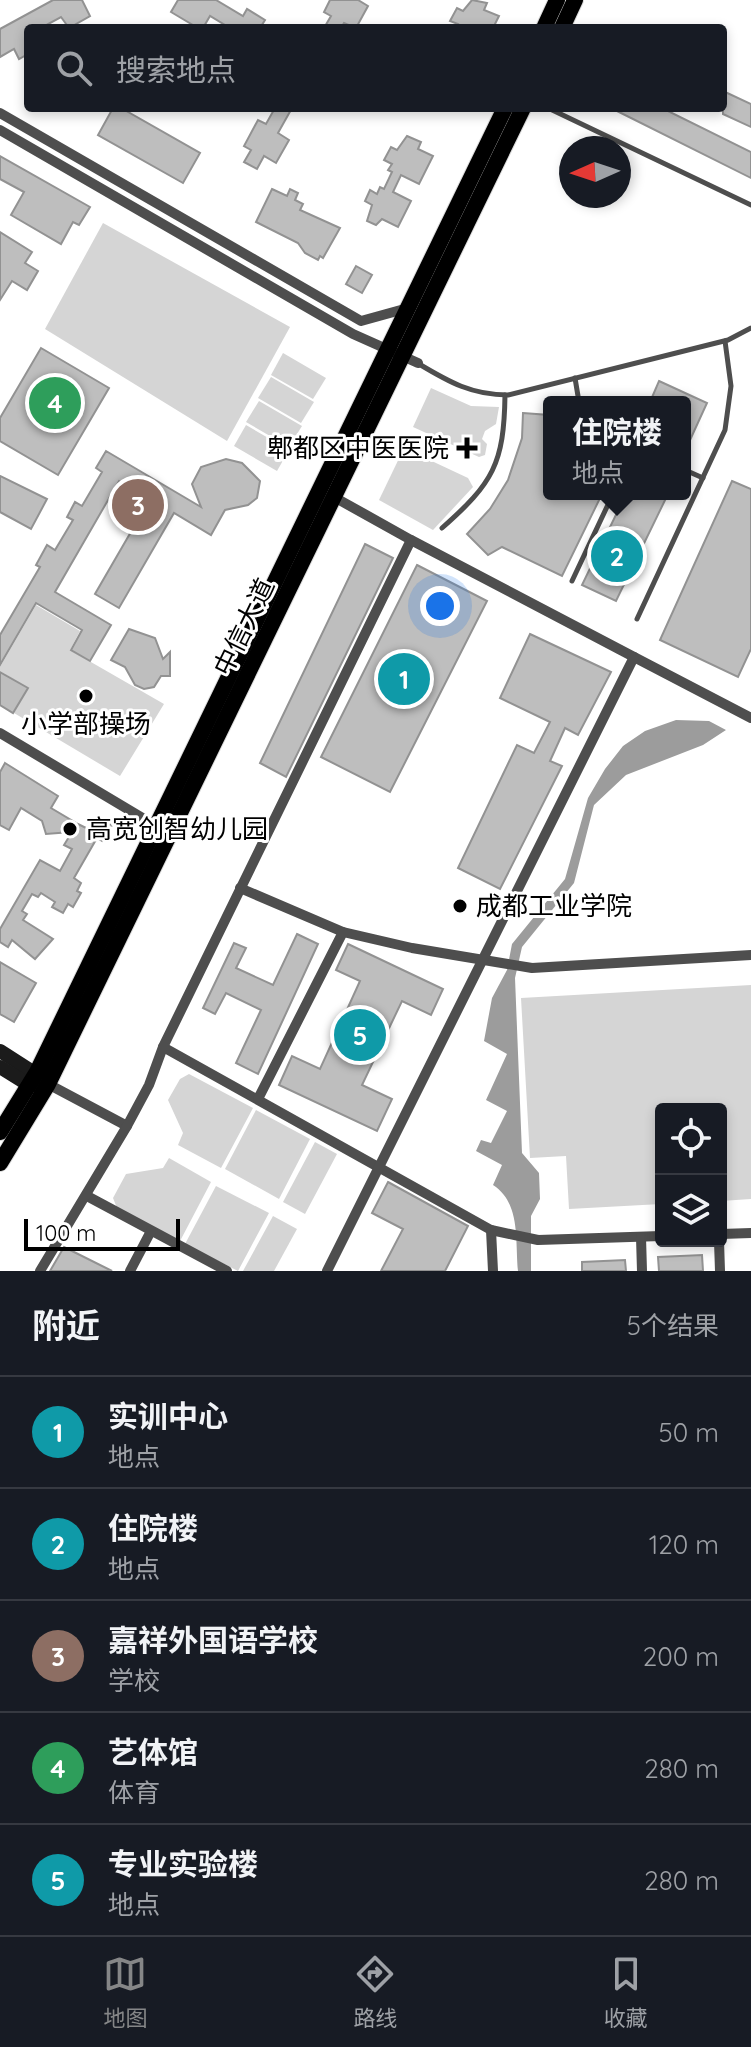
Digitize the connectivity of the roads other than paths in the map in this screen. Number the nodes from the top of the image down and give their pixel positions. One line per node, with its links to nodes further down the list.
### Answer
1 (557, 0): 3 (main road)
2 (575, 0): 4 (main road)
3 (546, 24)
4 (564, 24)
5 (503, 112): 11 (main road, 中信大道)
6 (521, 112): 14 (main road, 中信大道)
7 (556, 112): 10 (lane)
8 (0, 113): 11 (street)
9 (0, 130): 14 (street)
10 (751, 205)
11 (408, 308): 14 (main road, 中信大道)
12 (751, 328): 13 (lane)
13 (725, 341): 16 (lane); 20 (lane)
14 (395, 353): 15 (street); 21 (main road, 中信大道); 30 (main road, 中信大道)
15 (418, 363): 17 (lane)
16 (575, 378): 17 (lane); 18 (lane)
17 (505, 395): 23 (lane)
18 (578, 396)
19 (691, 473): 20 (lane)
20 (703, 478): 26 (lane)
21 (334, 497): 24 (street); 38 (main road, 中信大道)
22 (610, 500): 25 (lane)
23 (442, 528)
24 (411, 540): 27 (street); 31 (street)
25 (572, 581)
26 (637, 619)
27 (634, 657): 28 (street); 34 (street)
28 (751, 718)
29 (0, 733): 30 (street)
30 (156, 826): 38 (main road, 中信大道)
31 (240, 888): 32 (street); 35 (street)
32 (343, 932): 34 (street); 39 (street)
33 (751, 955): 34 (street)
34 (485, 958): 43 (street)
35 (163, 1047): 39 (street); 40 (street)
36 (0, 1051): 38 (main road)
37 (0, 1067): 38 (main road)
38 (38, 1080): 40 (street); 41 (main road, 中信大道); 42 (main road, 中信大道)
39 (258, 1099): 43 (street)
40 (127, 1126): 44 (street)
41 (0, 1132)
42 (0, 1163)
43 (381, 1166): 45 (street); 55 (street)
44 (87, 1196): 46 (street); 52 (street)
45 (495, 1230): 50 (street); 56 (street)
46 (151, 1231): 53 (street); 54 (street)
47 (751, 1233): 48 (street)
48 (727, 1234)
49 (655, 1236): 50 (street)
50 (641, 1237): 57 (street)
51 (719, 1247): 58 (street)
52 (40, 1271)
53 (130, 1271)
54 (227, 1271)
55 (327, 1271)
56 (493, 1271)
57 (642, 1271)
58 (720, 1271)

